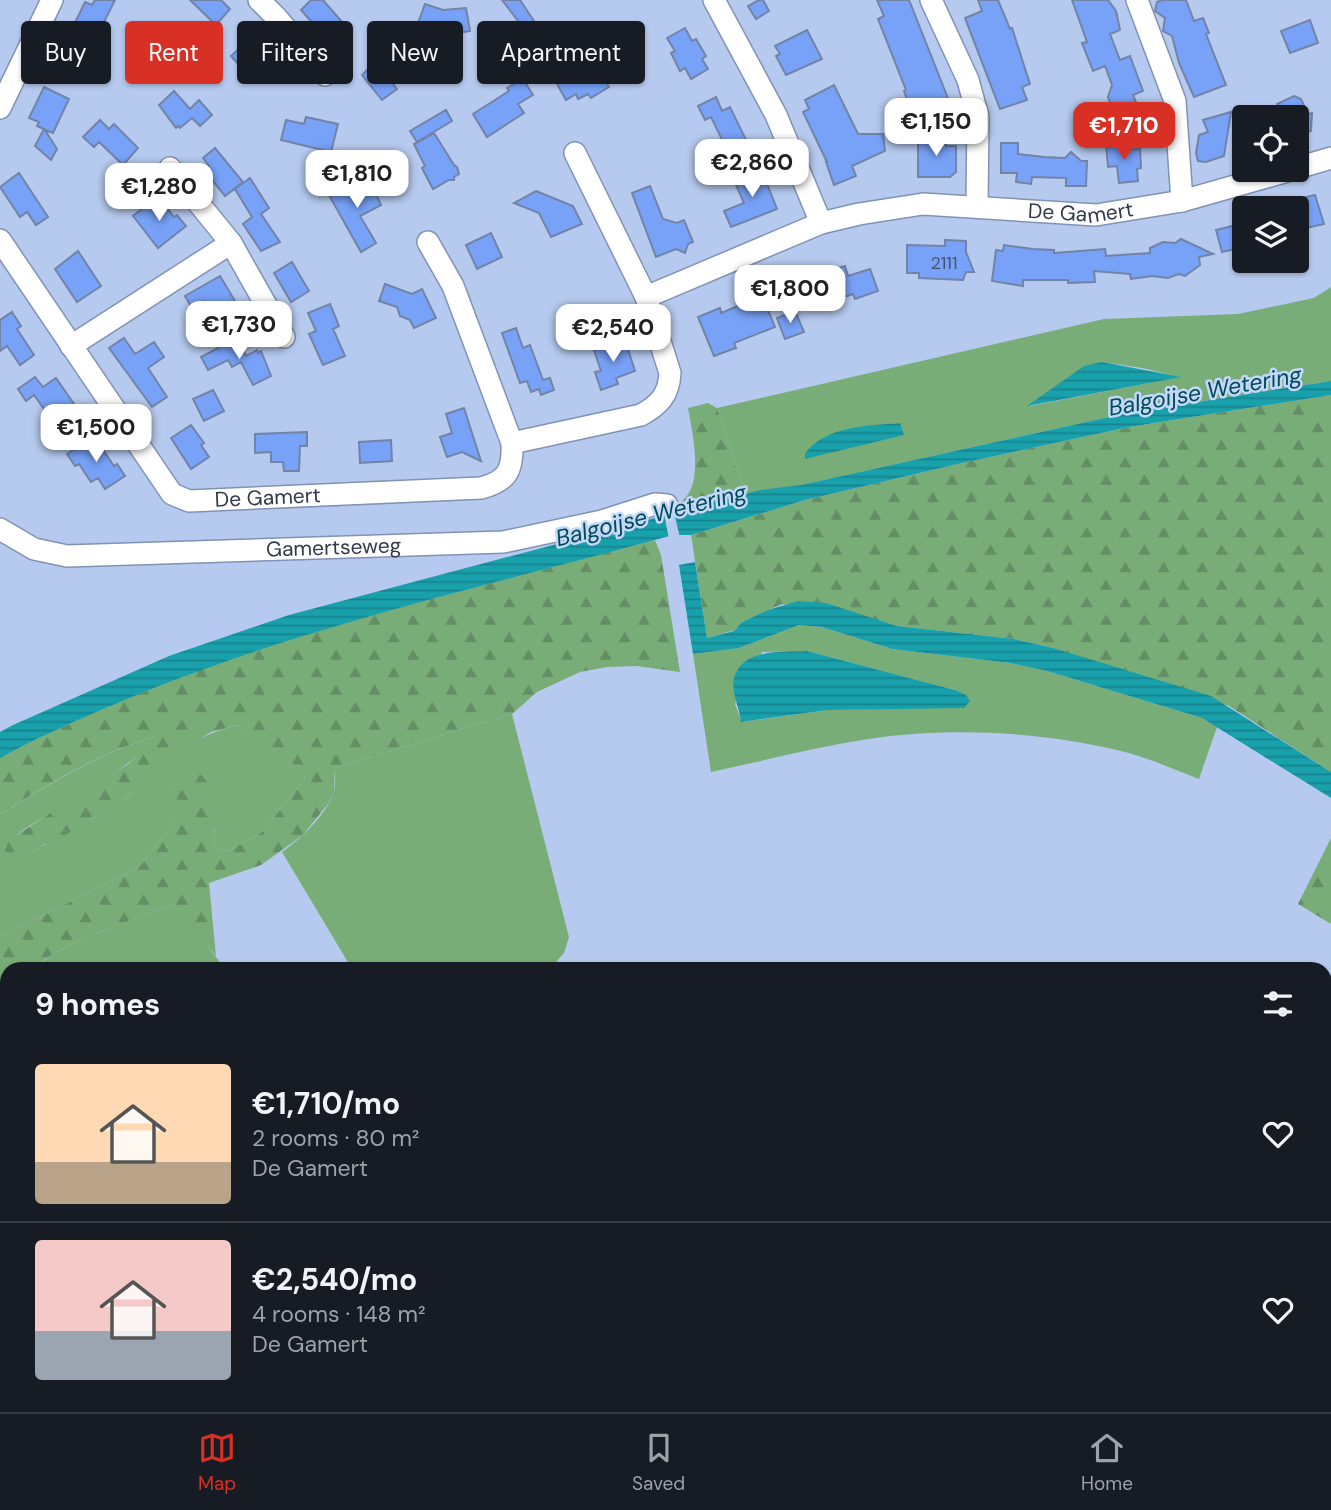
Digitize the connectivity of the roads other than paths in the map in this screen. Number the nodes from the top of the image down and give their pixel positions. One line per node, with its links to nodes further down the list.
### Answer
1 (52, 0): 7 (street)
2 (259, 0): 6 (street)
3 (714, 0): 15 (street)
4 (931, 0): 14 (street)
5 (1137, 0): 13 (street)
6 (280, 21)
7 (0, 108)
8 (575, 153): 19 (street)
9 (1331, 158): 10 (street)
10 (1309, 164)
11 (170, 167): 18 (street)
12 (1249, 182): 13 (street, De Gamert)
13 (1182, 201): 14 (street, De Gamert)
14 (977, 206): 15 (street, De Gamert)
15 (821, 223): 19 (street, De Gamert)
16 (0, 240): 21 (street, De Gamert)
17 (428, 242): 22 (street)
18 (231, 243): 20 (street); 21 (street)
19 (646, 297): 22 (street)
20 (284, 337)
21 (71, 346): 22 (street, De Gamert)
22 (512, 443)
23 (667, 505): 24 (street, Gamertseweg)
24 (0, 529)

